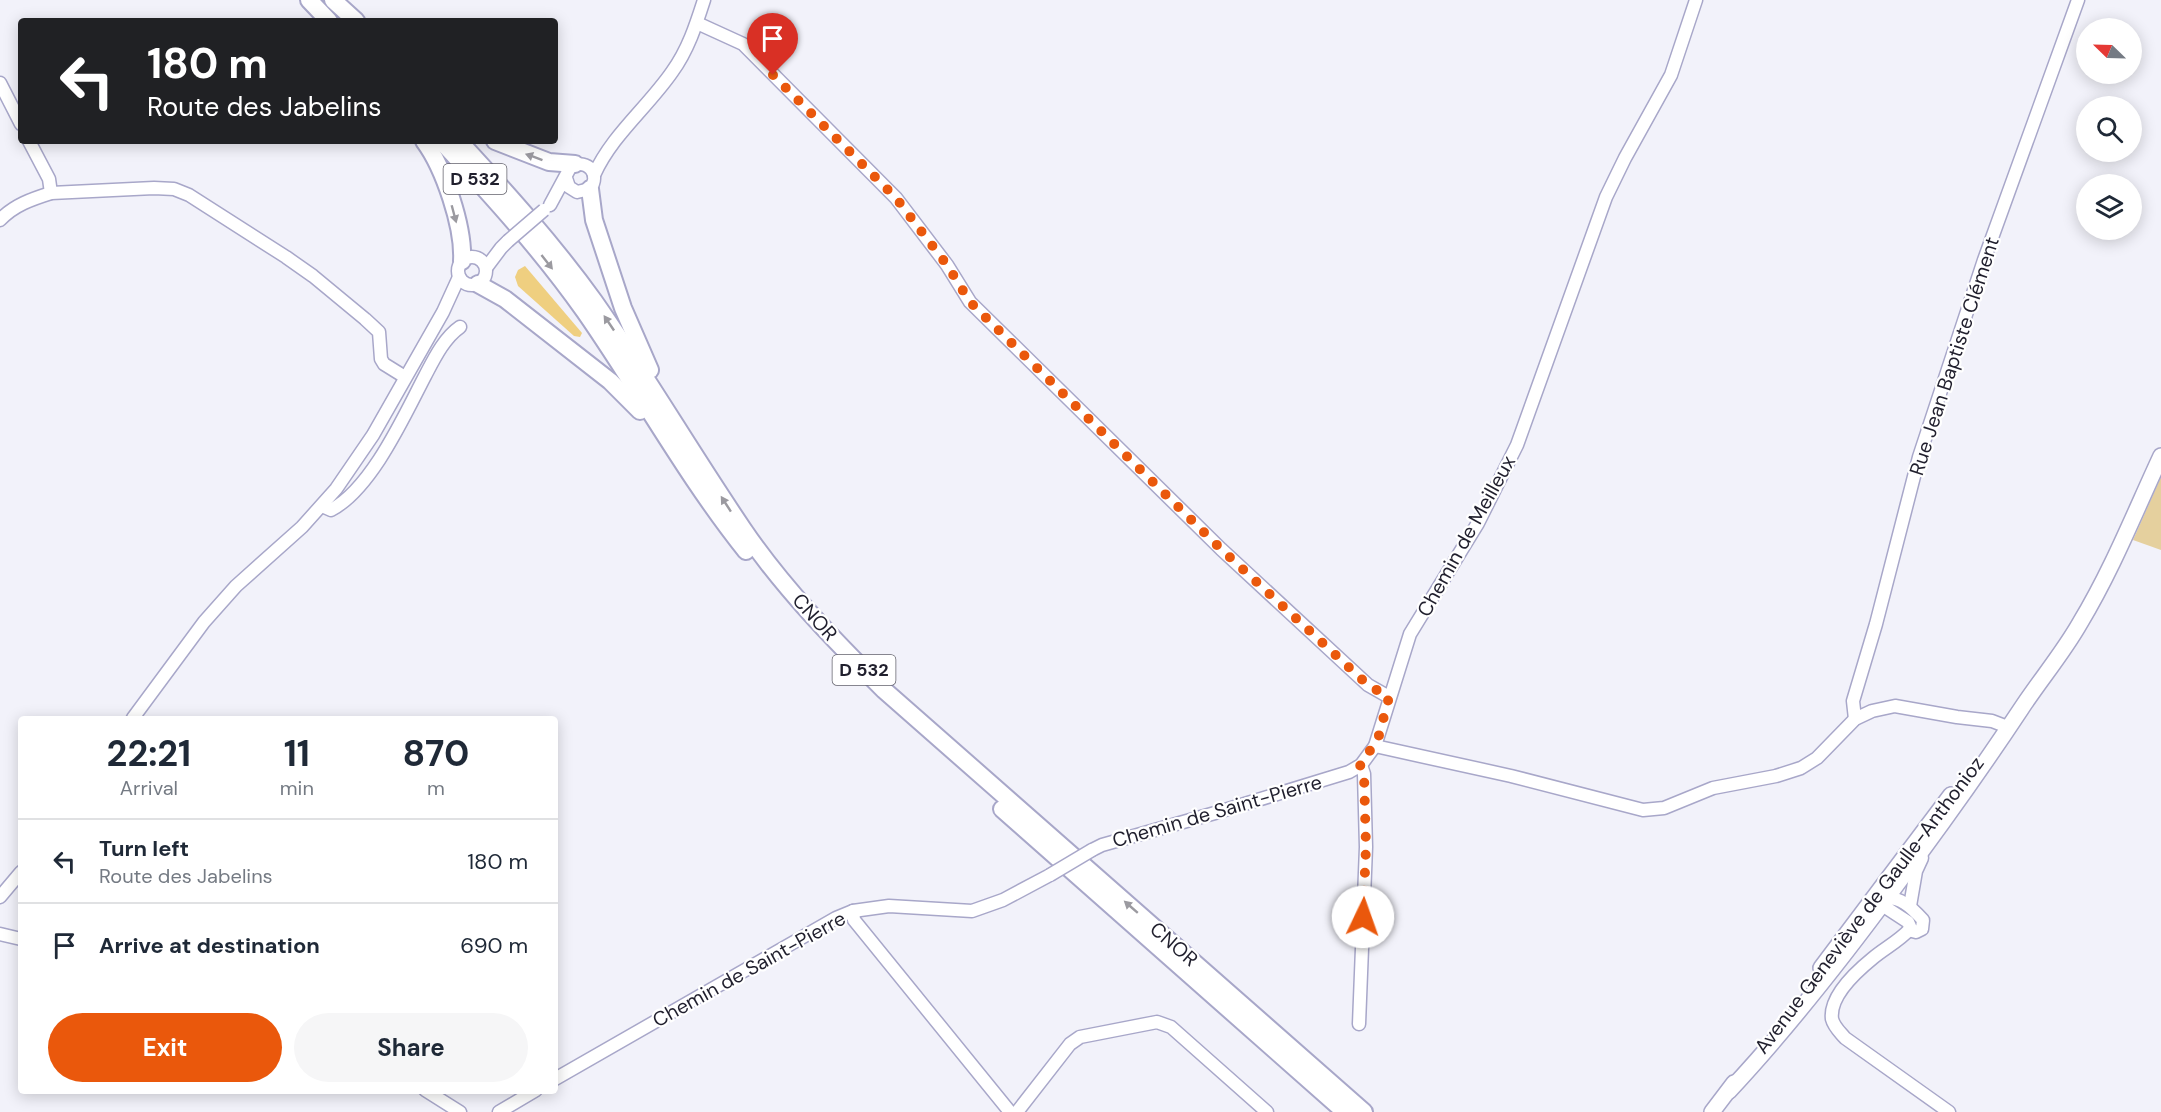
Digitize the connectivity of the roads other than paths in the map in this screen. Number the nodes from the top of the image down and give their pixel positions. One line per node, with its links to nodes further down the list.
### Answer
1 (309, 0): 7 (highway)
2 (327, 0): 8 (highway)
3 (333, 0): 9 (highway)
4 (704, 0): 10 (street)
5 (1696, 0): 34 (street, Chemin de Meilleux)
6 (2078, 0): 37 (street, Rue Jean Baptiste Clément)
7 (326, 18)
8 (344, 18)
9 (353, 18)
10 (697, 22): 18 (street); 34 (street)
11 (0, 83): 12 (street)
12 (18, 118)
13 (31, 144): 21 (street)
14 (426, 144): 25 (highway, one-way to 25)
15 (444, 144): 33 (highway, CNOR / D 532, one-way to 33)
16 (462, 144): 31 (highway, CNOR / D 532, one-way to 16)
17 (503, 144): 19 (highway, one-way to 17)
18 (610, 146): 19 (street); 20 (street)
19 (574, 169): 20 (street); 20 (street); 22 (street)
20 (587, 185): 22 (street); 31 (highway)
21 (51, 193): 23 (street); 29 (street)
22 (547, 207): 24 (street, bridge)
23 (0, 220)
24 (483, 263): 25 (street); 26 (street)
25 (461, 269): 26 (street); 27 (street)
26 (475, 285): 27 (street); 33 (highway)
27 (443, 312): 29 (street)
28 (460, 327): 32 (street)
29 (405, 377): 32 (street)
30 (2161, 456): 35 (main road, Avenue Geneviève de Gaulle-Anthonioz)
31 (698, 461): 62 (highway, CNOR / D 532, one-way to 31)
32 (322, 506): 36 (street)
33 (717, 515): 61 (highway, CNOR / D 532)
34 (1389, 697): 39 (street, Chemin de Meilleux)
35 (2028, 699): 38 (main road, Avenue Geneviève de Gaulle-Anthonioz); 41 (main road, Avenue Geneviève de Gaulle-Anthonioz)
36 (134, 716)
37 (1855, 719): 38 (street); 39 (street)
38 (2005, 726): 42 (main road, Avenue Geneviève de Gaulle-Anthonioz)
39 (1375, 746): 40 (street, Chemin de Meilleux)
40 (1360, 765): 47 (street, Chemin de Saint-Pierre, bridge); 51 (street)
41 (1943, 824): 45 (main road, Avenue Geneviève de Gaulle-Anthonioz); 48 (street)
42 (1900, 862): 45 (street); 46 (main road, Avenue Geneviève de Gaulle-Anthonioz)
43 (18, 876): 44 (street)
44 (0, 897)
45 (1883, 901): 46 (street); 48 (street); 53 (main road, Avenue Geneviève de Gaulle-Anthonioz)
46 (1866, 909): 53 (main road, Avenue Geneviève de Gaulle-Anthonioz)
47 (853, 911): 52 (street, Chemin de Saint-Pierre); 58 (street)
48 (1911, 918): 64 (street)
49 (0, 934): 50 (street)
50 (18, 938)
51 (1359, 1024)
52 (558, 1077)
53 (1729, 1091): 63 (main road, Avenue Geneviève de Gaulle-Anthonioz)
54 (431, 1094): 56 (street)
55 (529, 1094): 57 (street)
56 (460, 1112)
57 (499, 1112)
58 (1010, 1112)
59 (1017, 1112): 60 (street)
60 (1267, 1112)
61 (1345, 1112)
62 (1364, 1112)
63 (1712, 1112)
64 (1949, 1112)

